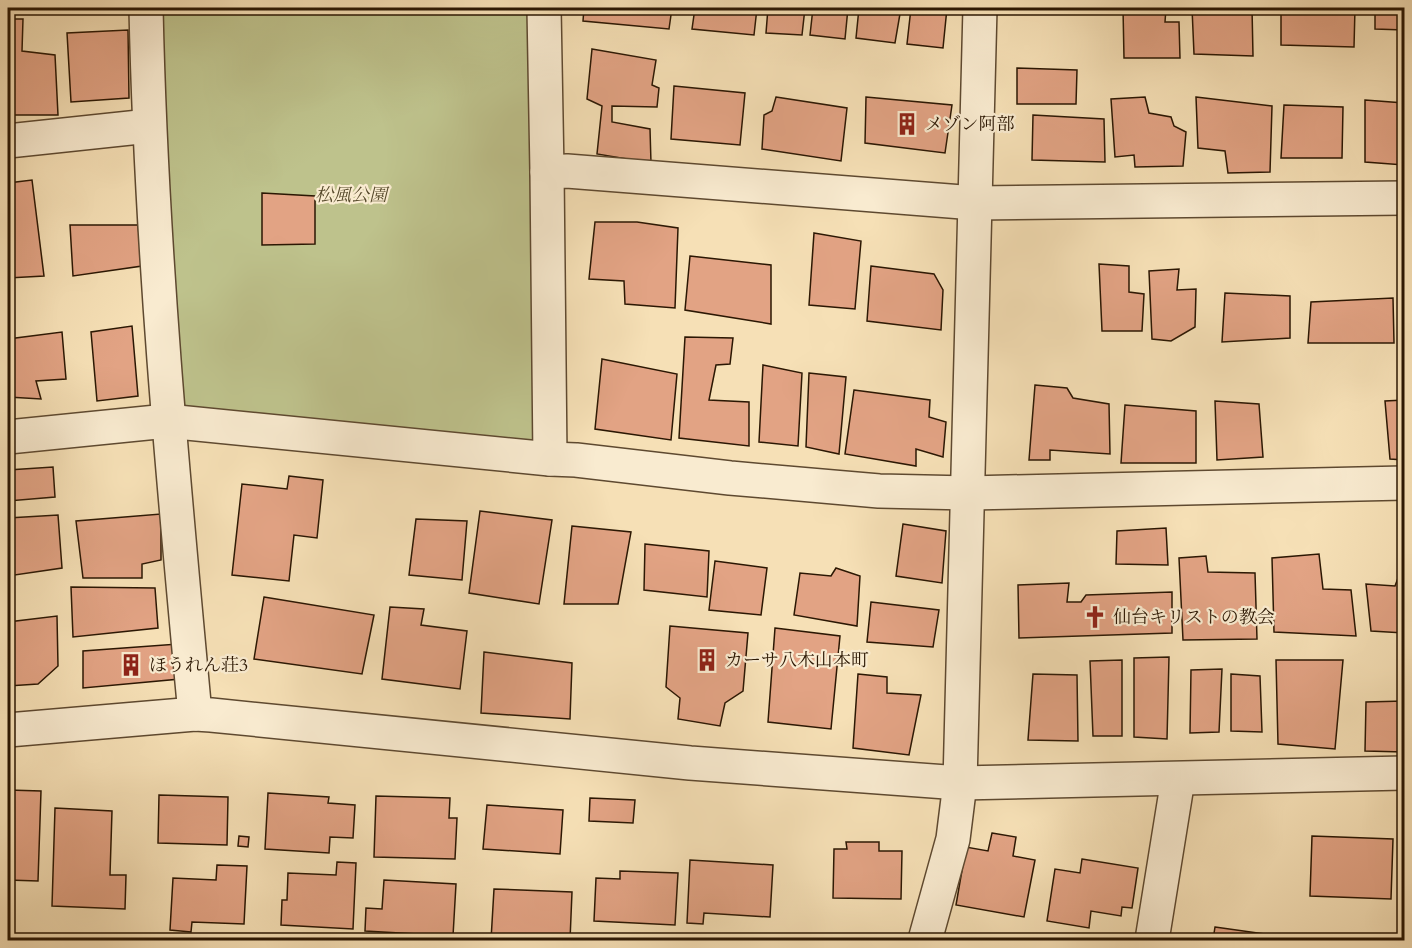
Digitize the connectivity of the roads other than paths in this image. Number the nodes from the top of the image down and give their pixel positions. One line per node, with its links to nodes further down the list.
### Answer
1 (146, 8): 4 (street)
2 (543, 8): 6 (street)
3 (980, 8): 8 (street)
4 (148, 126): 5 (street); 9 (street)
5 (8, 141)
6 (548, 172): 8 (street); 11 (street)
7 (1404, 198): 8 (street)
8 (975, 203): 13 (street)
9 (167, 421): 10 (street); 11 (street); 14 (street)
10 (8, 437)
11 (550, 459): 13 (street)
12 (1404, 483): 13 (street)
13 (969, 493): 18 (street)
14 (195, 714): 15 (street); 18 (street)
15 (8, 730)
16 (1404, 773): 17 (street)
17 (1178, 779): 18 (street); 20 (street)
18 (960, 783): 19 (street)
19 (925, 940)
20 (1152, 940)

